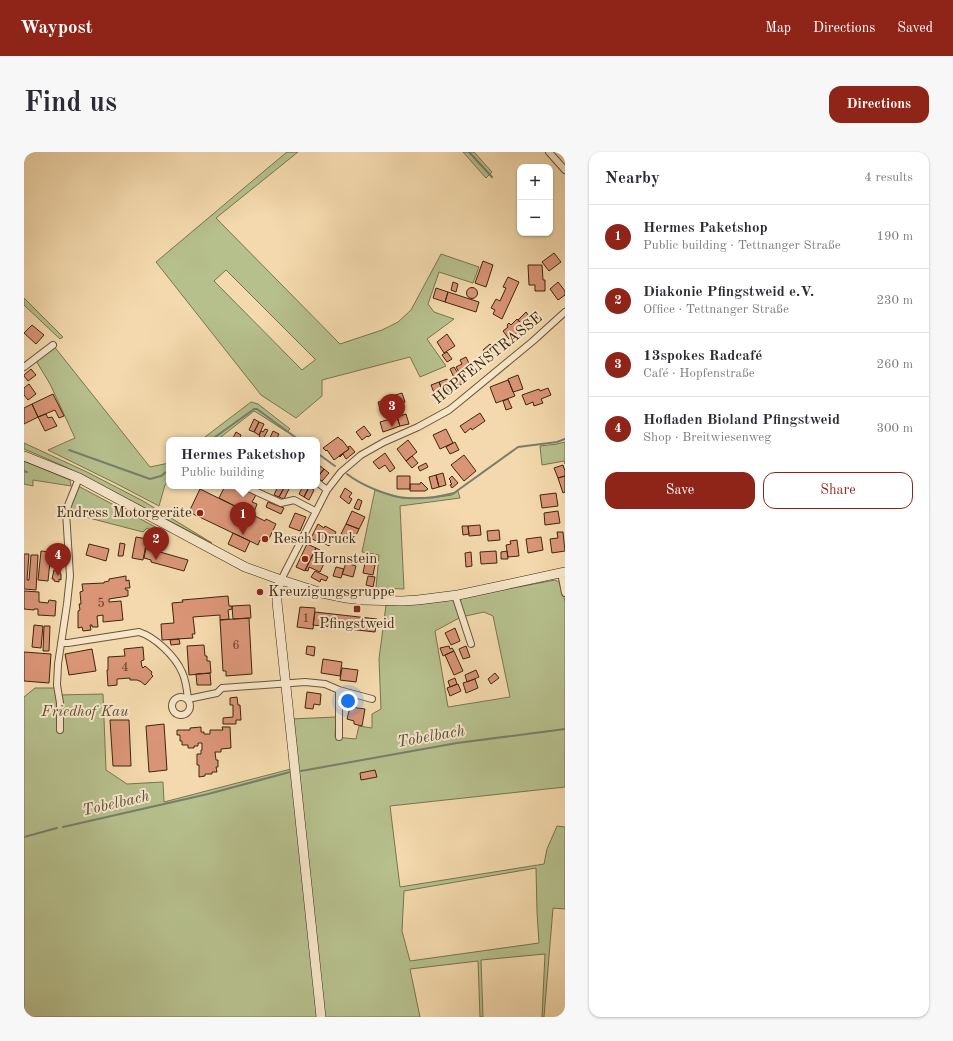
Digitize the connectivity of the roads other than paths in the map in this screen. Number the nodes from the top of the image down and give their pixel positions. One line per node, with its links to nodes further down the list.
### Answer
1 (549, 152): 2 (street)
2 (565, 170)
3 (565, 312): 10 (street, HOPFENSTRASSE)
4 (53, 345): 5 (street)
5 (24, 367)
6 (24, 456): 7 (main road)
7 (79, 478): 13 (main road); 16 (street)
8 (320, 484): 10 (street)
9 (251, 489): 11 (street)
10 (327, 490): 11 (street, HOPFENSTRASSE)
11 (315, 511): 13 (street, HOPFENSTRASSE)
12 (563, 572): 14 (street); 15 (main road)
13 (281, 580): 15 (main road); 18 (main road)
14 (565, 593)
15 (455, 595): 17 (street)
16 (61, 643): 18 (street); 21 (street)
17 (471, 644)
18 (285, 683): 19 (street); 23 (main road)
19 (339, 690): 20 (street); 22 (street)
20 (372, 699)
21 (60, 730)
22 (339, 737)
23 (321, 1017)

